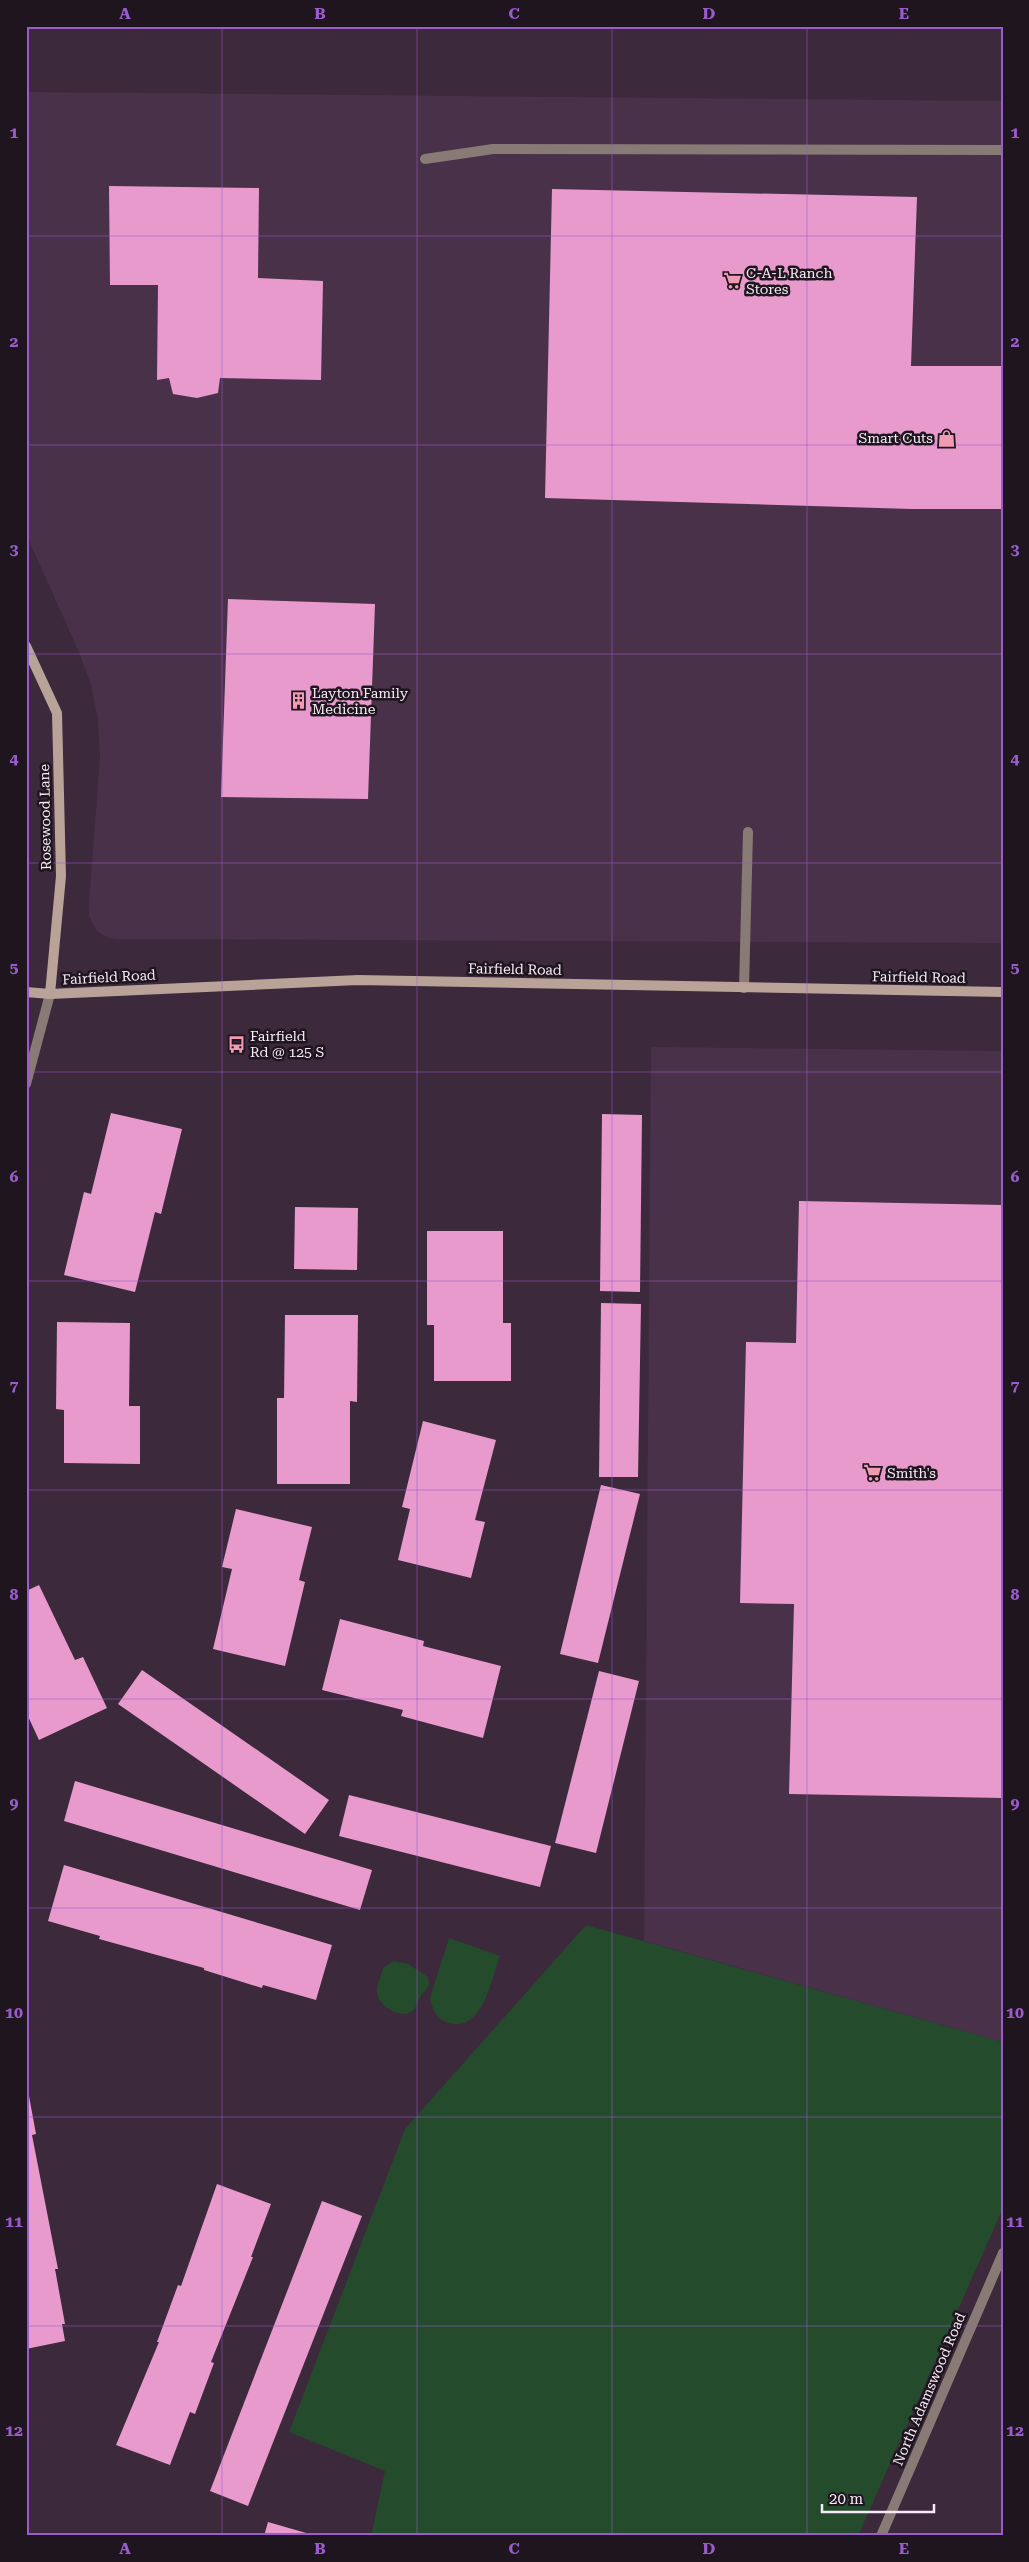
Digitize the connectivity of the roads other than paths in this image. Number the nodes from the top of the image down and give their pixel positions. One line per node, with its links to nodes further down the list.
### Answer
1 (1003, 150): 2 (street)
2 (425, 159)
3 (26, 646): 8 (street, Rosewood Lane)
4 (748, 832): 5 (street)
5 (744, 988): 7 (street, Fairfield Road); 8 (street, Fairfield Road)
6 (26, 992): 8 (street, Fairfield Road)
7 (1003, 992)
8 (50, 994): 9 (street)
9 (26, 1084)
10 (1003, 2253): 11 (street, North Adamswood Road)
11 (881, 2536)

